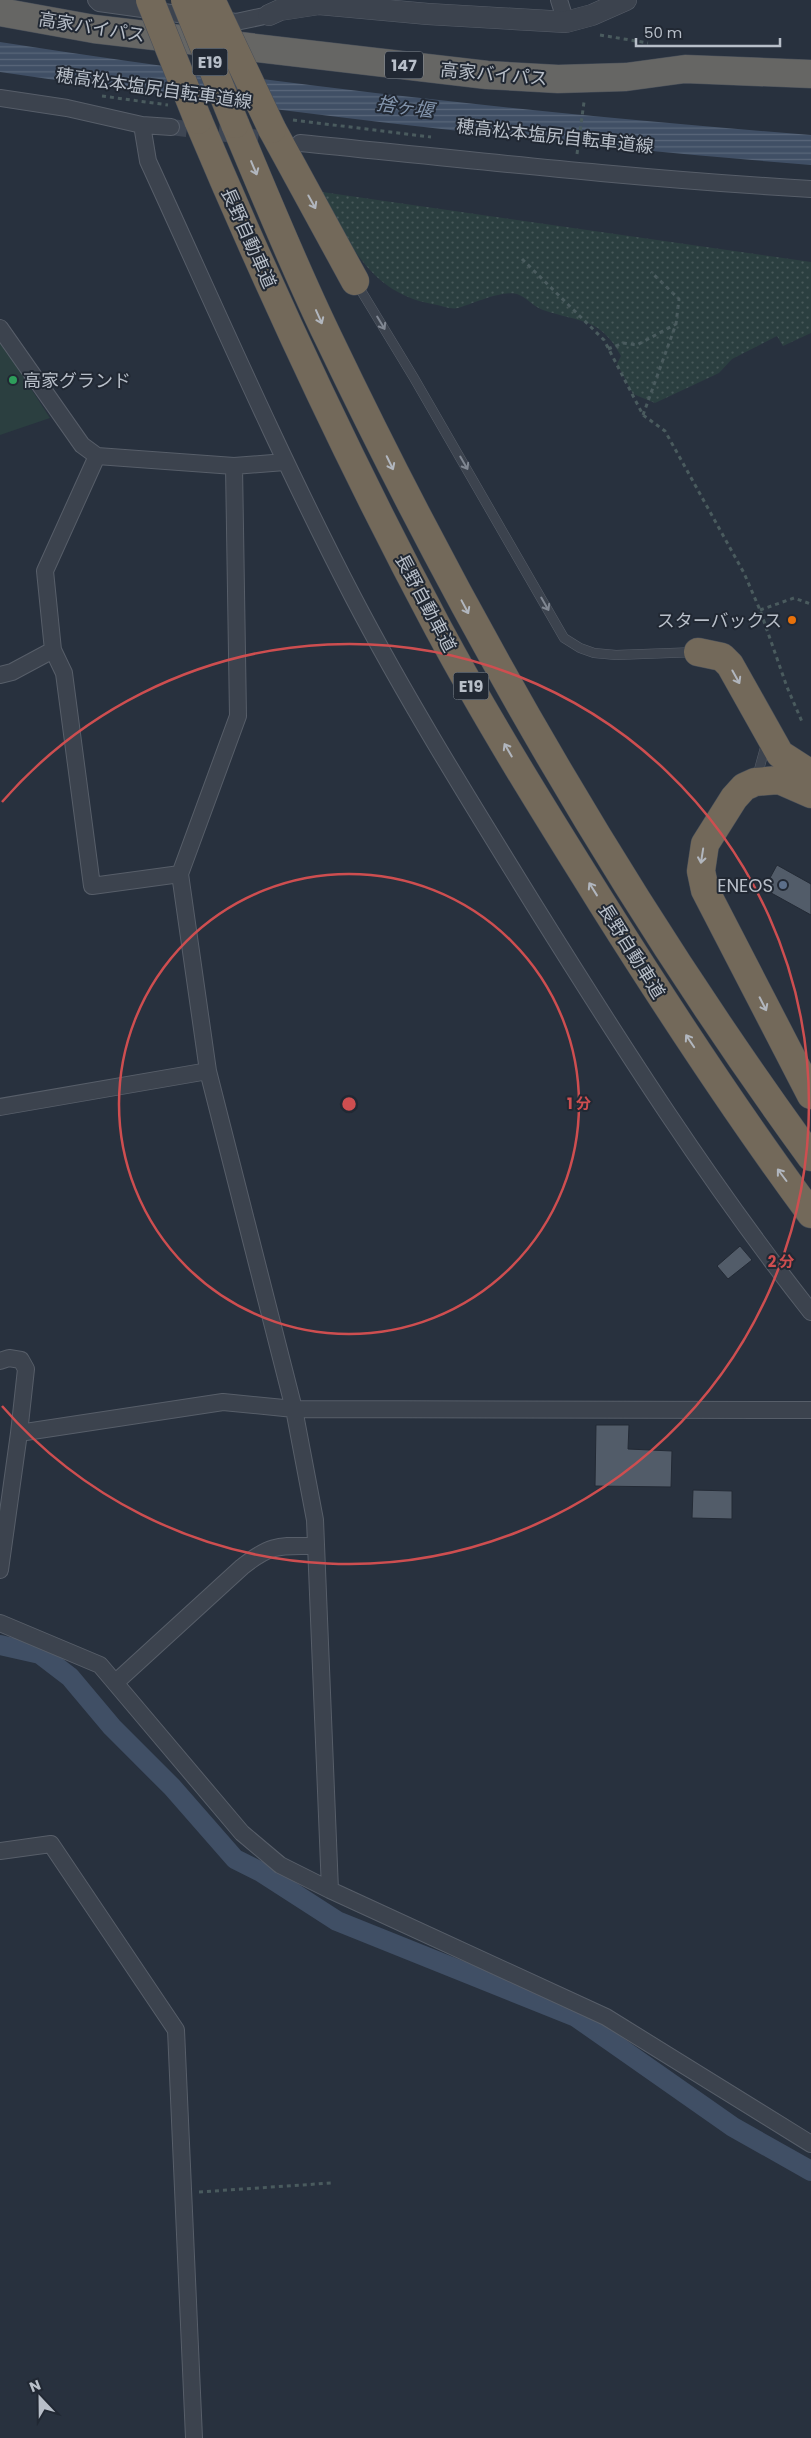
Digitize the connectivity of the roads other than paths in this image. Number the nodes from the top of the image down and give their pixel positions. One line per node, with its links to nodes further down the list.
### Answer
1 (96, 0): 7 (street)
2 (150, 0): 33 (highway, 長野自動車道 / E19, one-way to 2, bridge)
3 (185, 0): 32 (highway, 長野自動車道 / E19, one-way to 32, bridge)
4 (559, 0): 9 (street)
5 (626, 0): 9 (street)
6 (212, 2): 16 (highway, one-way to 16, bridge)
7 (275, 8): 9 (street)
8 (0, 12): 10 (highway, 高家バイパス / 147)
9 (566, 22)
10 (811, 74)
11 (0, 98): 12 (street)
12 (142, 125): 13 (street); 19 (street)
13 (170, 128)
14 (300, 143): 15 (street)
15 (811, 189)
16 (355, 282): 22 (lane, one-way to 22)
17 (0, 328): 18 (street)
18 (97, 456): 20 (street); 21 (street)
19 (285, 462): 20 (street); 34 (street)
20 (234, 466): 28 (street)
21 (53, 650): 23 (street); 28 (street)
22 (698, 652): 24 (highway, one-way to 24)
23 (0, 675)
24 (765, 729): 25 (highway); 26 (lane)
25 (811, 774)
26 (755, 782): 27 (highway); 30 (highway, one-way to 30)
27 (811, 794)
28 (180, 874): 29 (street)
29 (208, 1071): 31 (street); 36 (street)
30 (811, 1094)
31 (0, 1107)
32 (811, 1157)
33 (811, 1214)
34 (811, 1312)
35 (0, 1361): 38 (street)
36 (294, 1409): 37 (street); 38 (street); 39 (street)
37 (811, 1410)
38 (19, 1433): 40 (street)
39 (316, 1546): 42 (street); 44 (street)
40 (0, 1570)
41 (0, 1623): 42 (street)
42 (116, 1683): 44 (street)
43 (0, 1851): 46 (street)
44 (330, 1890): 45 (street)
45 (811, 2144)
46 (194, 2438)

